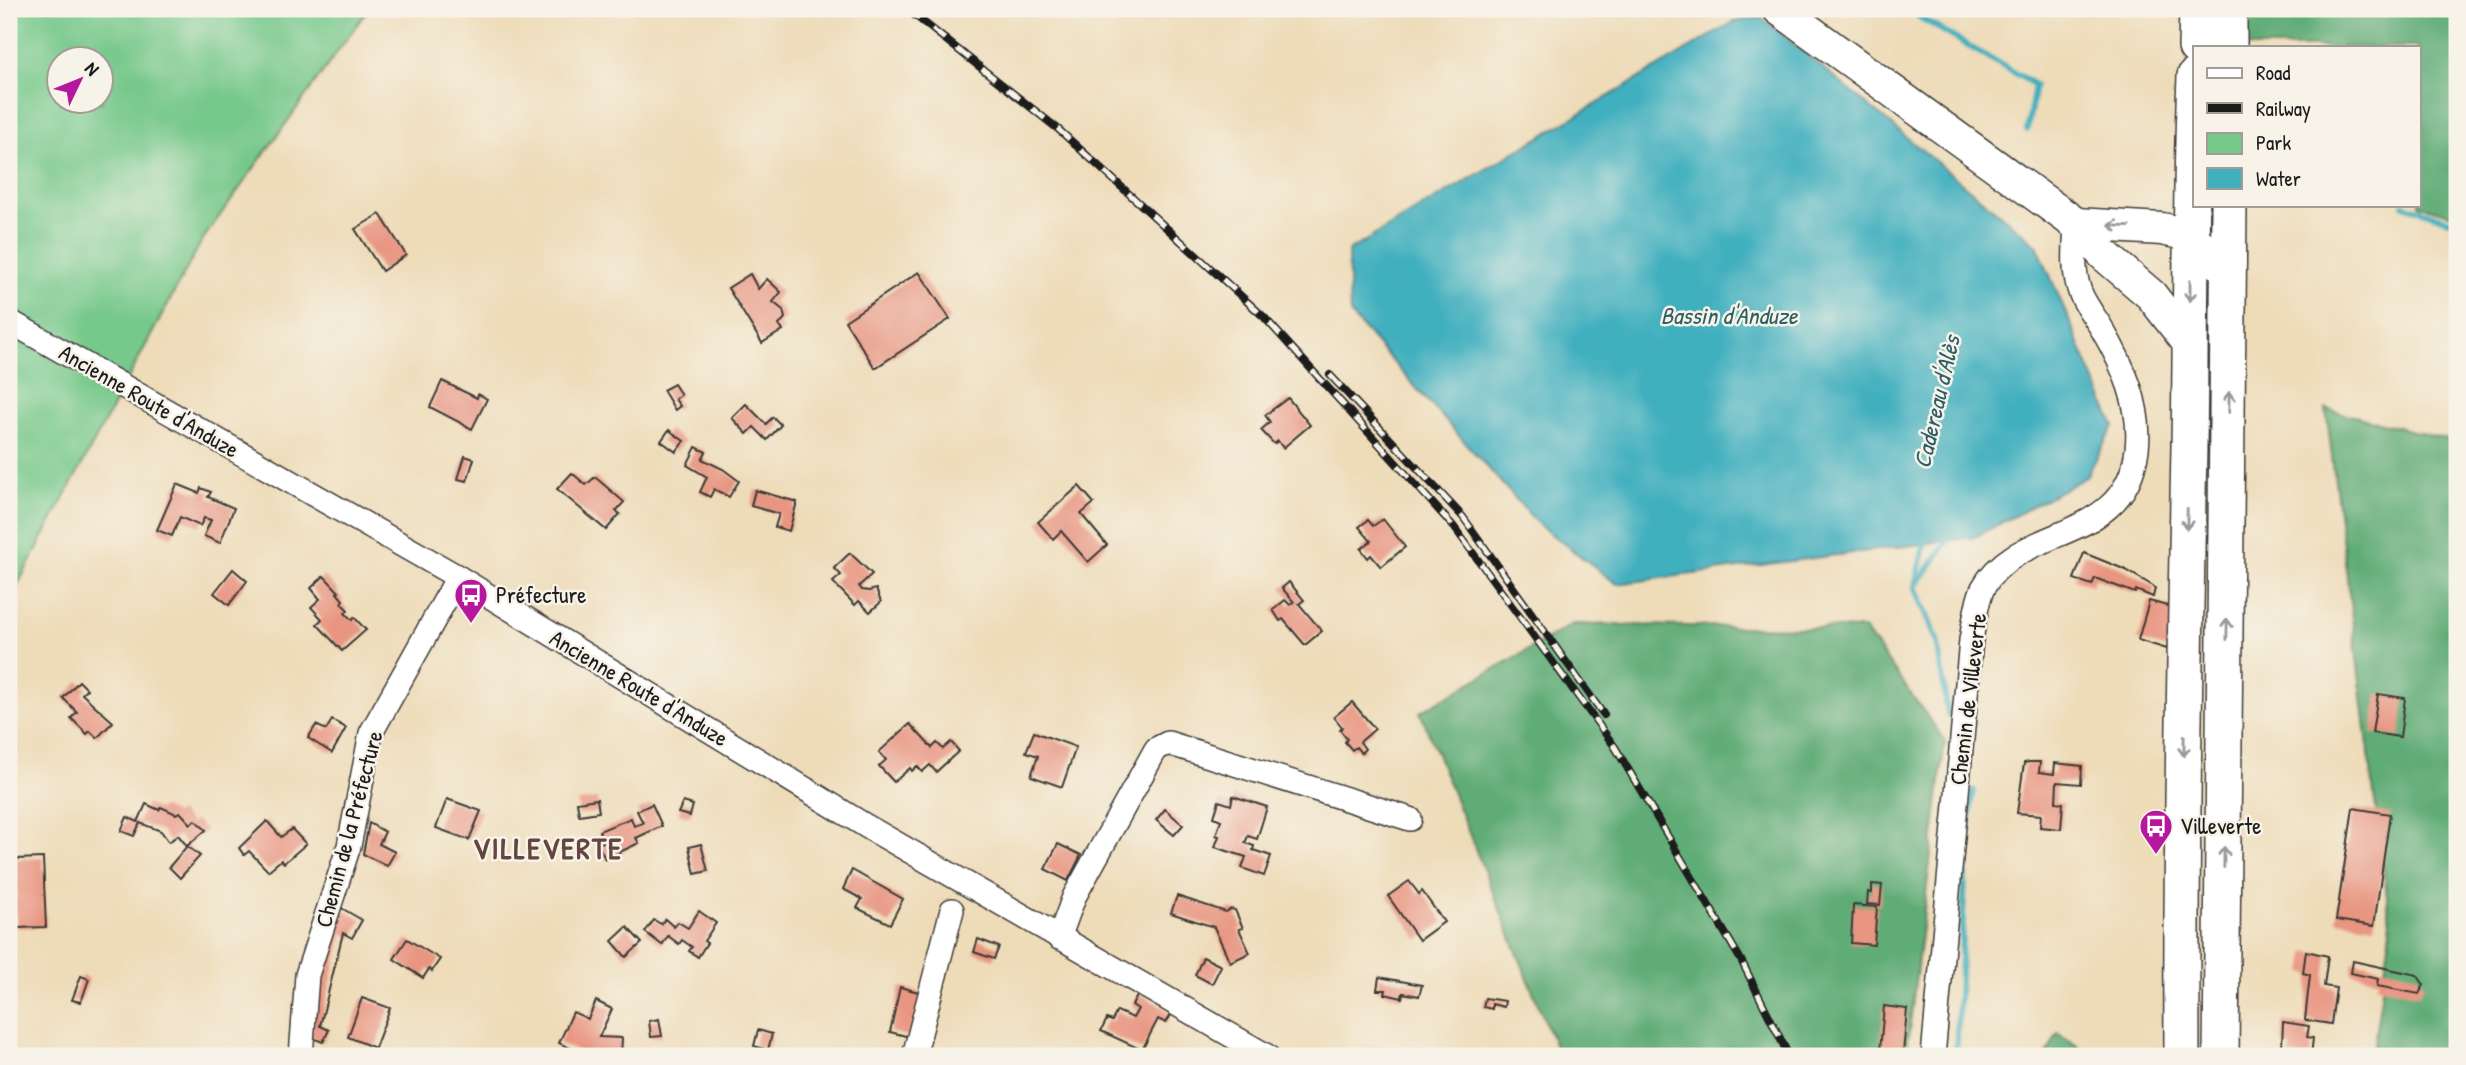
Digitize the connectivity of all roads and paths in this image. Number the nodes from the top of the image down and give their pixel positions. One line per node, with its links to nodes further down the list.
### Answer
1 (1779, 9): 8 (main road)
2 (2197, 9): 4 (main road)
3 (2229, 9): 5 (main road)
4 (2196, 46)
5 (2229, 46)
6 (2193, 140): 9 (main road)
7 (2229, 206): 10 (main road)
8 (2076, 224): 9 (main road, one-way to 8); 12 (main road); 22 (street, Chemin de Villeverte)
9 (2190, 235): 10 (main road); 12 (main road, one-way to 12)
10 (2229, 274): 16 (main road, one-way to 10)
11 (9, 321): 13 (street, Ancienne Route d'Anduze)
12 (2190, 345): 18 (main road, one-way to 18)
13 (458, 577): 17 (street, Ancienne Route d'Anduze); 19 (street, Chemin de la Préfecture)
14 (1410, 819): 17 (street)
15 (952, 910): 20 (street)
16 (2224, 925): 25 (main road); 26 (main road)
17 (1059, 938): 21 (street, Ancienne Route d'Anduze)
18 (2181, 961): 23 (main road); 24 (main road)
19 (301, 1056)
20 (914, 1056)
21 (1267, 1056)
22 (1933, 1056)
23 (2164, 1056)
24 (2182, 1056)
25 (2221, 1056)
26 (2233, 1056)

